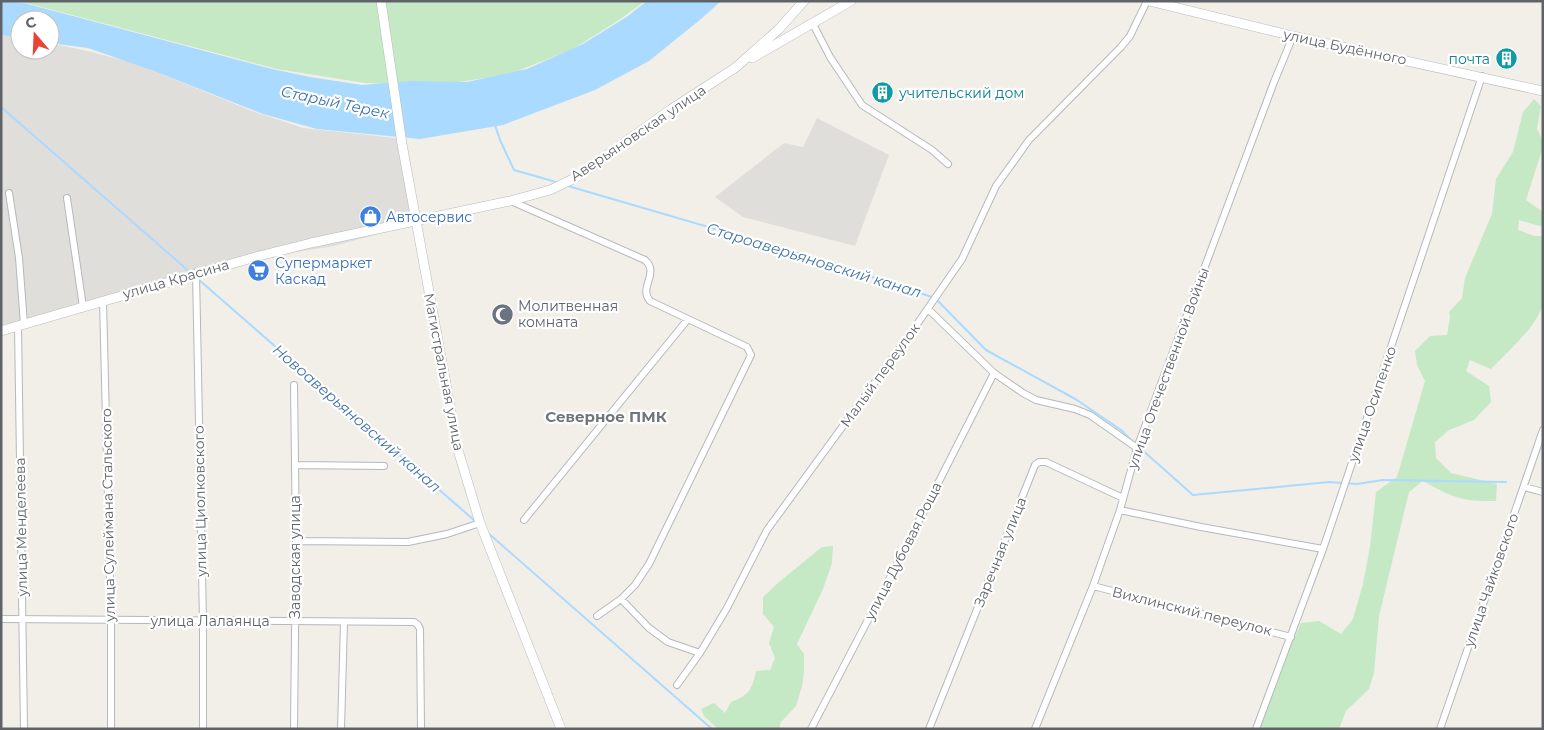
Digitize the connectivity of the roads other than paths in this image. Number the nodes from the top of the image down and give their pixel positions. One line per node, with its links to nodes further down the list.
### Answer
1 (381, 1): 14 (street, Магистральная улица)
2 (804, 1): 7 (street, Аверьяновская улица)
3 (851, 1): 5 (street)
4 (1148, 1): 6 (street, улица Будённого); 18 (street, Малый переулок)
5 (813, 24): 7 (street); 10 (street)
6 (1293, 36): 8 (street, улица Будённого); 25 (street, улица Отечественной Войны)
7 (735, 68): 13 (street, Аверьяновская улица)
8 (1482, 76): 9 (street, улица Будённого); 35 (street, улица Осипенко)
9 (1543, 91)
10 (948, 164)
11 (9, 193): 20 (street)
12 (67, 198): 17 (street)
13 (510, 201): 14 (street, Аверьяновская улица); 19 (street)
14 (416, 220): 15 (street, улица Красина); 33 (street, Магистральная улица)
15 (196, 273): 16 (street, улица Красина); 42 (street, улица Циолковского)
16 (103, 301): 17 (street, улица Красина); 41 (street, улица Сулеймана Стальского)
17 (83, 307): 20 (street, улица Красина)
18 (928, 309): 22 (street); 46 (street, Малый переулок)
19 (688, 319): 32 (street); 37 (street)
20 (21, 325): 21 (street, улица Красина); 40 (street, улица Менделеева)
21 (1, 331)
22 (994, 373): 25 (street); 55 (street, улица Дубовая Роща)
23 (294, 385): 26 (street, Заводская улица)
24 (1543, 430): 28 (street, улица Чайковского)
25 (1137, 448): 30 (street, улица Отечественной Войны)
26 (295, 466): 27 (street); 34 (street, Заводская улица)
27 (384, 466)
28 (1524, 487): 29 (street); 59 (street, улица Чайковского)
29 (1543, 492)
30 (1123, 498): 31 (street, улица Отечественной Войны); 56 (street, Заречная улица)
31 (1120, 510): 35 (street); 36 (street, улица Отечественной Войны)
32 (524, 520)
33 (480, 523): 34 (street); 54 (street, Магистральная улица)
34 (296, 541): 43 (street, Заводская улица)
35 (1323, 548): 45 (street, улица Осипенко)
36 (1093, 586): 45 (street, Вихлинский переулок); 57 (street, улица Отечественной Войны)
37 (621, 599): 38 (street); 46 (street)
38 (597, 616)
39 (1, 619): 40 (street, улица Лалаянца)
40 (22, 619): 41 (street, улица Лалаянца); 48 (street, улица Менделеева)
41 (111, 620): 42 (street, улица Лалаянца); 49 (street, улица Сулеймана Стальского)
42 (203, 621): 43 (street, улица Лалаянца); 50 (street, улица Циолковского)
43 (295, 621): 44 (street, улица Лалаянца); 51 (street, Заводская улица)
44 (344, 622): 52 (street); 53 (street, улица Лалаянца)
45 (1291, 637): 58 (street, улица Осипенко)
46 (700, 653): 47 (street, Малый переулок)
47 (677, 685)
48 (24, 729)
49 (110, 729)
50 (203, 729)
51 (294, 729)
52 (341, 729)
53 (421, 729)
54 (561, 729)
55 (811, 729)
56 (929, 729)
57 (1035, 729)
58 (1256, 729)
59 (1440, 729)

